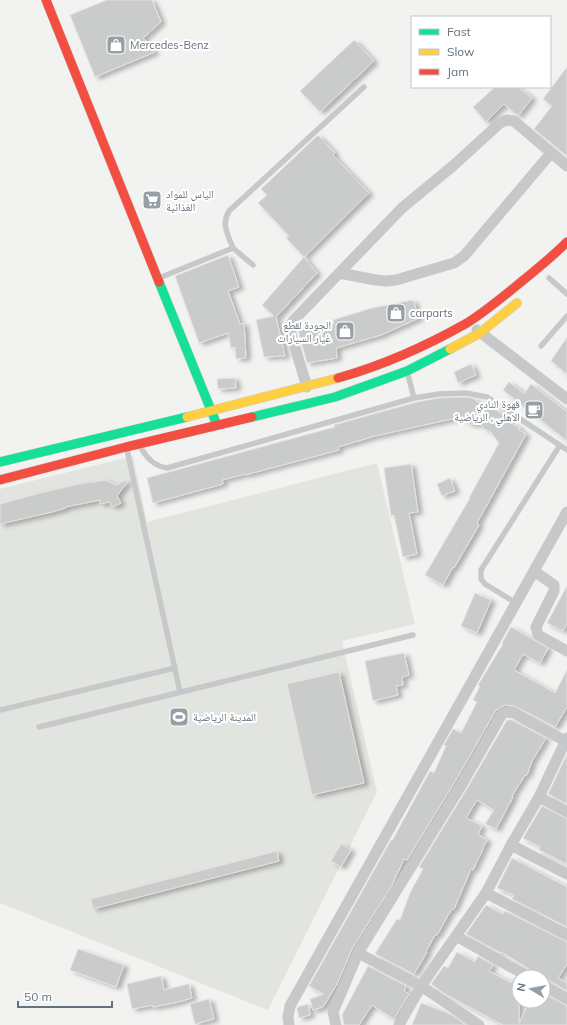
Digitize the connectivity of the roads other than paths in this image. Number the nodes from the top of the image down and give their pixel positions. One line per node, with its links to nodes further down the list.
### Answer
1 (46, 0): 10 (main road)
2 (364, 88): 6 (lane)
3 (551, 153): 4 (street); 9 (street); 9 (street)
4 (567, 166)
5 (567, 242): 15 (main road)
6 (233, 248): 7 (lane); 10 (lane)
7 (253, 265)
8 (558, 270): 11 (main road)
9 (339, 273): 19 (street)
10 (158, 278): 22 (main road)
11 (546, 281): 12 (lane)
12 (567, 294)
13 (524, 298): 16 (main road)
14 (567, 316): 17 (lane)
15 (468, 322): 16 (street); 19 (main road)
16 (480, 332): 18 (main road); 21 (street)
17 (542, 346)
18 (407, 371): 20 (lane); 23 (main road)
19 (307, 387): 22 (main road)
20 (414, 398): 25 (lane); 26 (lane)
21 (567, 399)
22 (212, 411): 23 (main road); 24 (main road)
23 (217, 426): 25 (main road)
24 (122, 433): 27 (lane); 29 (main road)
25 (139, 445): 27 (main road)
26 (560, 445): 28 (lane); 33 (lane)
27 (126, 447): 30 (main road); 36 (lane)
28 (567, 450)
29 (0, 462)
30 (0, 480)
31 (567, 512): 32 (street)
32 (534, 571): 33 (street); 35 (street)
33 (516, 603): 53 (street)
34 (413, 635): 37 (lane)
35 (567, 651)
36 (175, 668): 37 (lane); 38 (lane)
37 (180, 692): 39 (lane)
38 (0, 710)
39 (39, 727)
40 (566, 740): 41 (street); 48 (street)
41 (538, 797): 42 (street); 43 (street)
42 (567, 812)
43 (511, 845): 44 (street); 45 (street)
44 (567, 874)
45 (486, 893): 46 (street); 47 (street)
46 (567, 935)
47 (456, 936): 49 (street); 50 (street)
48 (358, 953): 50 (street); 54 (street)
49 (515, 969)
50 (421, 986): 55 (street); 56 (street)
51 (551, 990): 52 (street)
52 (567, 999)
53 (289, 1025)
54 (336, 1025)
55 (399, 1025)
56 (479, 1025)

